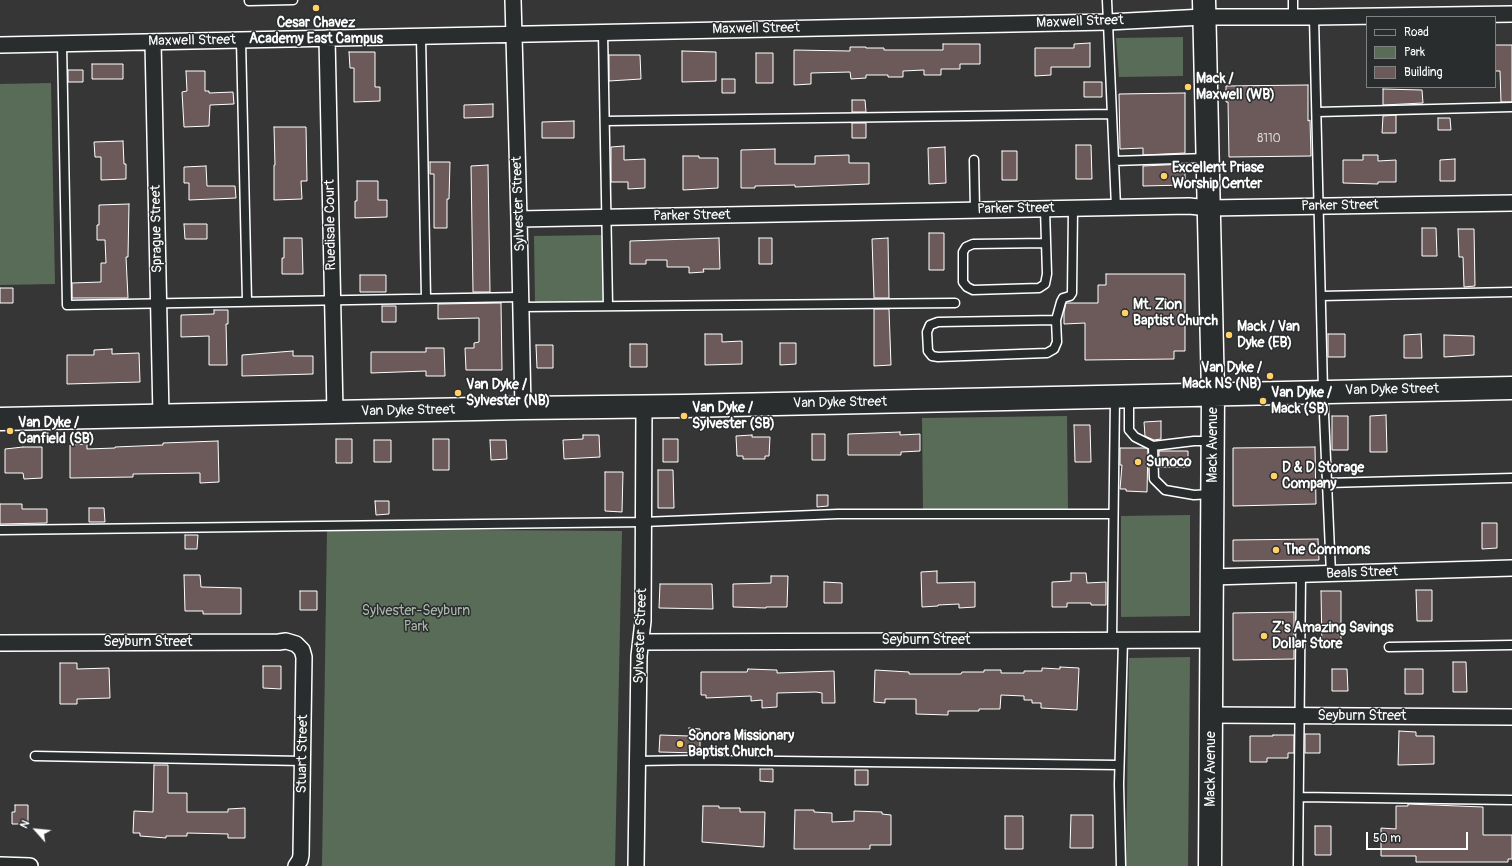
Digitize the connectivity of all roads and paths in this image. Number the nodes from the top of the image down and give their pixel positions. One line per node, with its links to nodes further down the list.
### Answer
1 (294, 0): 5 (lane)
2 (513, 0): 14 (street, Sylvester Street)
3 (1107, 0): 12 (lane)
4 (1293, 0): 10 (lane)
5 (249, 1)
6 (1204, 9): 10 (street, Maxwell Street); 12 (street, Maxwell Street); 25 (main road, Mack Avenue)
7 (1512, 14): 9 (street, Maxwell Street)
8 (1366, 16): 11 (street, Maxwell Street)
9 (1380, 16)
10 (1293, 17): 11 (street, Maxwell Street)
11 (1314, 17): 22 (lane)
12 (1108, 22): 13 (street, Maxwell Street); 23 (lane)
13 (603, 32): 14 (street, Maxwell Street); 24 (lane)
14 (513, 34): 15 (street, Maxwell Street); 36 (street, Sylvester Street)
15 (421, 36): 16 (street, Maxwell Street); 40 (lane)
16 (327, 38): 17 (street, Maxwell Street); 41 (street, Ruedisale Court)
17 (241, 40): 18 (street, Maxwell Street); 42 (lane)
18 (153, 42): 19 (street, Maxwell Street); 45 (street, Sprague Street)
19 (62, 44): 20 (street, Maxwell Street); 45 (lane)
20 (0, 45)
21 (1512, 107): 22 (lane)
22 (1317, 112): 29 (lane)
23 (1112, 114): 24 (lane); 27 (lane)
24 (605, 121): 35 (lane)
25 (1208, 158): 27 (lane); 32 (main road, Mack Avenue)
26 (974, 160): 34 (lane)
27 (1114, 161): 31 (lane)
28 (1512, 202): 29 (street, Parker Street)
29 (1320, 206): 32 (street, Parker Street); 39 (lane)
30 (1073, 208): 31 (street, Parker Street); 33 (street, Parker Street); 47 (lane)
31 (1116, 208): 32 (street, Parker Street)
32 (1209, 208): 50 (main road, Mack Avenue)
33 (1045, 209): 34 (street, Parker Street); 37 (lane)
34 (975, 210): 35 (street, Parker Street)
35 (608, 217): 36 (street, Parker Street); 46 (lane)
36 (520, 219): 43 (street, Sylvester Street)
37 (1046, 243): 37 (lane)
38 (1512, 292): 39 (lane)
39 (1321, 296): 49 (lane)
40 (426, 298): 41 (lane); 43 (lane)
41 (332, 300): 42 (lane); 54 (street, Ruedisale Court)
42 (247, 301): 45 (lane)
43 (521, 302): 46 (lane); 53 (street, Sylvester Street)
44 (955, 302): 46 (lane)
45 (158, 304): 55 (street, Sprague Street)
46 (608, 306)
47 (1056, 320): 47 (lane)
48 (1512, 388): 49 (main road, Van Dyke Street)
49 (1323, 391): 50 (main road, Van Dyke Street); 60 (lane)
50 (1213, 393): 51 (main road, Van Dyke Street); 57 (main road, Mack Avenue)
51 (1122, 396): 52 (main road, Van Dyke Street); 58 (lane); 62 (lane)
52 (644, 407): 53 (main road, Van Dyke Street); 63 (street, Sylvester Street)
53 (523, 408): 54 (main road, Van Dyke Street)
54 (334, 412): 55 (main road, Van Dyke Street)
55 (160, 416): 56 (main road, Van Dyke Street)
56 (0, 419)
57 (1213, 441): 58 (lane); 61 (main road, Mack Avenue)
58 (1153, 446): 61 (lane)
59 (1512, 478): 60 (lane)
60 (1327, 483): 66 (lane)
61 (1212, 494): 68 (main road, Mack Avenue)
62 (1113, 514): 63 (lane); 69 (lane)
63 (643, 522): 64 (lane); 71 (street, Sylvester Street)
64 (0, 530)
65 (1512, 568): 66 (street, Beals Street)
66 (1331, 574): 67 (street, Beals Street)
67 (1301, 575): 68 (street, Beals Street); 77 (lane)
68 (1212, 577): 70 (main road, Mack Avenue)
69 (1117, 640): 70 (street, Seyburn Street); 71 (street, Seyburn Street); 82 (lane)
70 (1212, 640): 76 (main road, Mack Avenue)
71 (641, 642): 80 (street, Sylvester Street)
72 (0, 643): 73 (street, Seyburn Street)
73 (296, 644): 81 (street, Stuart Street)
74 (1512, 645): 75 (lane)
75 (1389, 647)
76 (1211, 715): 77 (street, Seyburn Street); 90 (main road, Mack Avenue)
77 (1300, 715): 78 (street, Seyburn Street); 83 (lane)
78 (1512, 717)
79 (34, 756): 81 (lane)
80 (637, 760): 82 (lane); 88 (street, Sylvester Street)
81 (303, 761): 87 (street, Stuart Street)
82 (1119, 765): 89 (lane)
83 (1299, 797): 84 (lane); 91 (lane)
84 (1512, 800)
85 (0, 866): 86 (street)
86 (30, 866)
87 (296, 866)
88 (636, 866)
89 (1121, 866)
90 (1210, 866)
91 (1298, 866)

